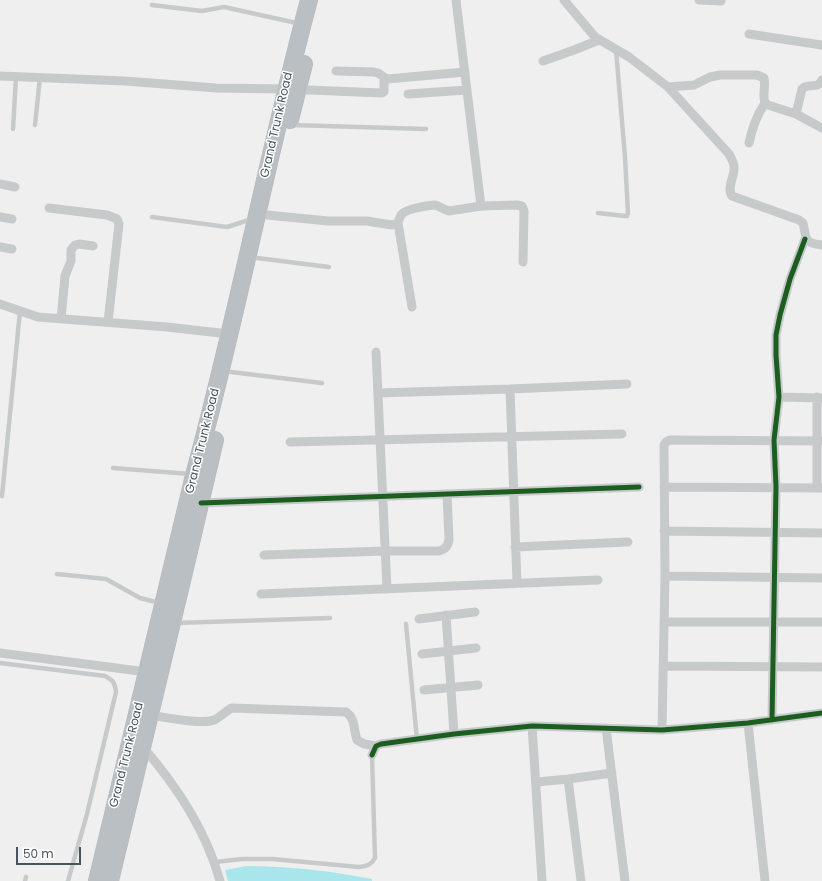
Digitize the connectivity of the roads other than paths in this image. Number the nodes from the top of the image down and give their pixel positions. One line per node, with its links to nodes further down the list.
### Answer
1 (309, 0): 8 (highway, Grand Trunk Road)
2 (319, 0): 22 (highway, Grand Trunk Road)
3 (456, 0): 15 (street)
4 (564, 0): 10 (street)
5 (699, 0): 6 (street)
6 (721, 1)
7 (152, 6): 8 (lane)
8 (302, 24): 22 (highway, Grand Trunk Road)
9 (749, 34): 11 (street)
10 (599, 40): 12 (street); 13 (street)
11 (822, 45)
12 (616, 49): 21 (street); 37 (lane)
13 (542, 61)
14 (336, 71): 19 (street)
15 (465, 72): 19 (street); 23 (street)
16 (0, 76): 17 (street)
17 (16, 76): 18 (street); 30 (lane)
18 (40, 77): 22 (street); 27 (lane)
19 (384, 77): 22 (street)
20 (822, 80): 26 (street)
21 (668, 87): 25 (street); 43 (street)
22 (291, 89): 28 (highway, Grand Trunk Road); 38 (highway, Grand Trunk Road)
23 (467, 90): 24 (street); 35 (street)
24 (408, 94)
25 (765, 103): 26 (street); 32 (street)
26 (796, 114): 29 (street)
27 (35, 125)
28 (289, 125): 31 (lane); 38 (highway, Grand Trunk Road)
29 (822, 128)
30 (13, 129)
31 (426, 129)
32 (748, 143)
33 (0, 184): 34 (street)
34 (15, 187)
35 (482, 206): 42 (street); 49 (street)
36 (49, 208): 55 (street)
37 (598, 213)
38 (261, 216): 40 (lane); 42 (street); 48 (highway, Grand Trunk Road); 56 (highway, Grand Trunk Road)
39 (0, 217): 41 (street)
40 (152, 217)
41 (12, 219)
42 (398, 223): 52 (street)
43 (805, 239): 44 (street); 63 (street)
44 (822, 245)
45 (93, 246): 54 (street)
46 (0, 247): 47 (street)
47 (12, 249)
48 (256, 258): 50 (lane); 58 (highway, Grand Trunk Road)
49 (523, 262)
50 (328, 267)
51 (0, 304): 53 (street)
52 (412, 307)
53 (20, 311): 54 (street); 79 (lane)
54 (60, 320): 55 (street)
55 (108, 322): 56 (street)
56 (229, 334): 72 (highway, Grand Trunk Road)
57 (376, 352): 62 (street)
58 (231, 372): 59 (lane); 81 (highway, Grand Trunk Road)
59 (322, 383)
60 (627, 384): 61 (street)
61 (510, 389): 62 (street); 66 (street)
62 (378, 393): 67 (street)
63 (779, 397): 64 (street); 68 (street)
64 (819, 397): 69 (street)
65 (622, 434): 66 (street)
66 (512, 437): 67 (street); 77 (street)
67 (381, 439): 70 (street); 80 (street)
68 (774, 440): 69 (street); 74 (street); 75 (street)
69 (819, 441): 76 (street)
70 (290, 442)
71 (113, 468): 72 (lane)
72 (194, 475): 97 (highway, Grand Trunk Road)
73 (639, 487): 77 (street)
74 (664, 487): 75 (street); 82 (street)
75 (776, 487): 76 (street); 83 (street)
76 (819, 488)
77 (513, 492): 78 (street); 86 (street)
78 (447, 494): 80 (street); 87 (street)
79 (2, 496)
80 (384, 496): 81 (street); 87 (street)
81 (201, 503): 105 (highway, Grand Trunk Road)
82 (664, 531): 83 (street); 90 (street)
83 (775, 532): 84 (street); 91 (street)
84 (822, 533)
85 (628, 542): 86 (street)
86 (515, 547): 94 (street)
87 (385, 551): 88 (street); 95 (street)
88 (264, 555)
89 (57, 574): 97 (lane)
90 (665, 576): 91 (street); 102 (street)
91 (773, 578): 92 (street); 103 (street)
92 (822, 578)
93 (598, 580): 94 (street)
94 (517, 583): 95 (street)
95 (387, 589): 96 (street)
96 (261, 594)
97 (164, 604): 115 (highway, Grand Trunk Road)
98 (475, 612): 99 (street)
99 (446, 614): 101 (street); 108 (street)
100 (330, 618): 105 (lane)
101 (419, 619)
102 (664, 622): 103 (street); 112 (street)
103 (774, 622): 104 (street); 113 (street)
104 (822, 622)
105 (172, 623): 120 (highway, Grand Trunk Road)
106 (406, 624): 127 (lane)
107 (476, 648): 108 (street)
108 (448, 652): 110 (street); 117 (street)
109 (0, 653): 115 (street)
110 (422, 654)
111 (0, 663): 134 (lane)
112 (663, 666): 113 (street); 125 (street)
113 (772, 666): 114 (street); 121 (street)
114 (822, 667)
115 (147, 672): 129 (highway, Grand Trunk Road)
116 (478, 685): 117 (street)
117 (450, 688): 118 (street); 126 (street)
118 (424, 690)
119 (822, 713): 121 (street)
120 (150, 715): 128 (street); 129 (highway, Grand Trunk Road)
121 (772, 720): 122 (street)
122 (748, 723): 125 (street); 141 (street)
123 (532, 726): 124 (street); 126 (street); 132 (street)
124 (606, 728): 125 (street); 130 (street)
125 (662, 730)
126 (454, 734): 127 (street)
127 (417, 740): 128 (street)
128 (374, 751): 133 (lane)
129 (135, 756): 133 (street); 135 (highway, Grand Trunk Road); 136 (highway, Grand Trunk Road)
130 (612, 773): 131 (street); 140 (street)
131 (568, 779): 132 (street); 139 (street)
132 (537, 782): 138 (street)
133 (215, 862): 137 (street)
134 (68, 881)
135 (97, 881)
136 (110, 881)
137 (220, 881)
138 (542, 881)
139 (581, 881)
140 (625, 881)
141 (765, 881)

